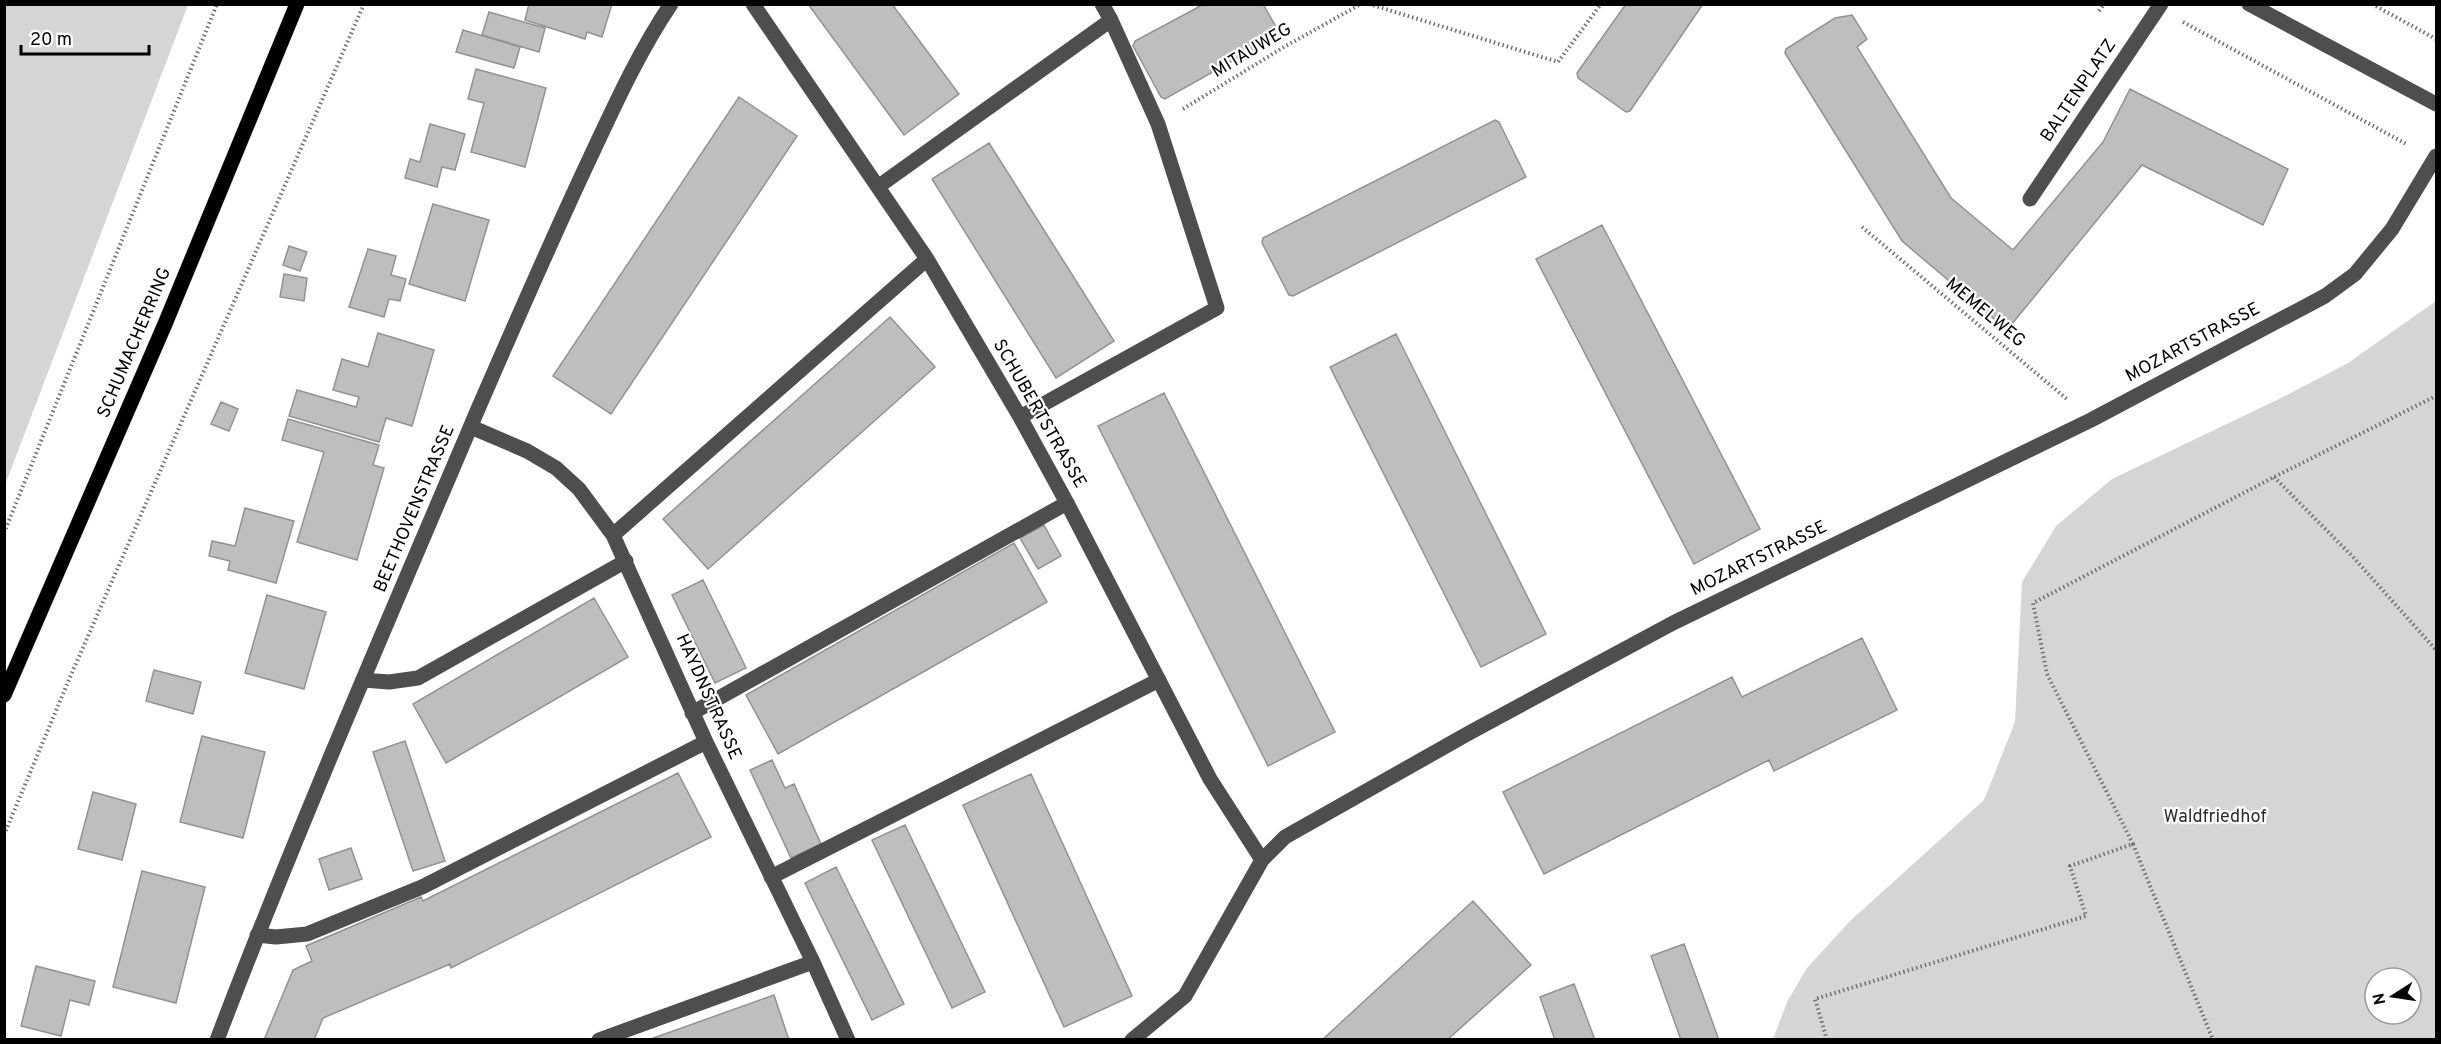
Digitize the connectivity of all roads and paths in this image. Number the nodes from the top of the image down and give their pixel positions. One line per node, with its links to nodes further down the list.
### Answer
1 (217, 4): 31 (path)
2 (297, 4): 37 (main road, SCHUMACHERRING)
3 (364, 4): 40 (path)
4 (671, 4): 28 (street, BEETHOVENSTRASSE)
5 (753, 4): 21 (street, SCHUBERTSTRASSE)
6 (1102, 4): 15 (street)
7 (1361, 4): 18 (path, MITAUWEG)
8 (1369, 4): 9 (path)
9 (1601, 4)
10 (2104, 4): 14 (path)
11 (2249, 4): 17 (street)
12 (2372, 4): 16 (path)
13 (2159, 6): 19 (path); 22 (street, BALTENPLATZ)
14 (2099, 11)
15 (1111, 20): 18 (street); 21 (street)
16 (2436, 39)
17 (2436, 104)
18 (1158, 124): 26 (street)
19 (2414, 148)
20 (2436, 156): 27 (street, MOZARTSTRASSE)
21 (879, 186): 24 (street, SCHUBERTSTRASSE)
22 (2030, 199)
23 (1862, 227): 27 (path, MEMELWEG)
24 (927, 259): 26 (street, SCHUBERTSTRASSE); 32 (street)
25 (2436, 396): 29 (path)
26 (1020, 417): 30 (street, SCHUBERTSTRASSE)
27 (2091, 420): 42 (street, MOZARTSTRASSE)
28 (471, 427): 32 (street, HAYDNSTRASSE); 35 (street, BEETHOVENSTRASSE)
29 (2274, 477): 34 (path); 41 (path)
30 (1067, 503): 36 (street, SCHUBERTSTRASSE); 38 (street)
31 (4, 533)
32 (613, 535): 33 (street, HAYDNSTRASSE)
33 (626, 561): 35 (street); 38 (street, HAYDNSTRASSE)
34 (2436, 650)
35 (363, 680): 44 (street, BEETHOVENSTRASSE)
36 (1159, 680): 42 (street, SCHUBERTSTRASSE); 43 (street)
37 (4, 695)
38 (692, 713): 39 (street, HAYDNSTRASSE)
39 (706, 742): 43 (street, HAYDNSTRASSE); 44 (street)
40 (4, 835)
41 (2133, 844): 50 (path); 51 (path)
42 (1262, 860): 49 (street, MOZARTSTRASSE)
43 (771, 877): 45 (street, HAYDNSTRASSE)
44 (257, 935): 46 (street, BEETHOVENSTRASSE)
45 (813, 962): 47 (street); 48 (street, HAYDNSTRASSE)
46 (217, 1040)
47 (599, 1040)
48 (848, 1040)
49 (1132, 1040)
50 (1827, 1040)
51 (2213, 1040)

